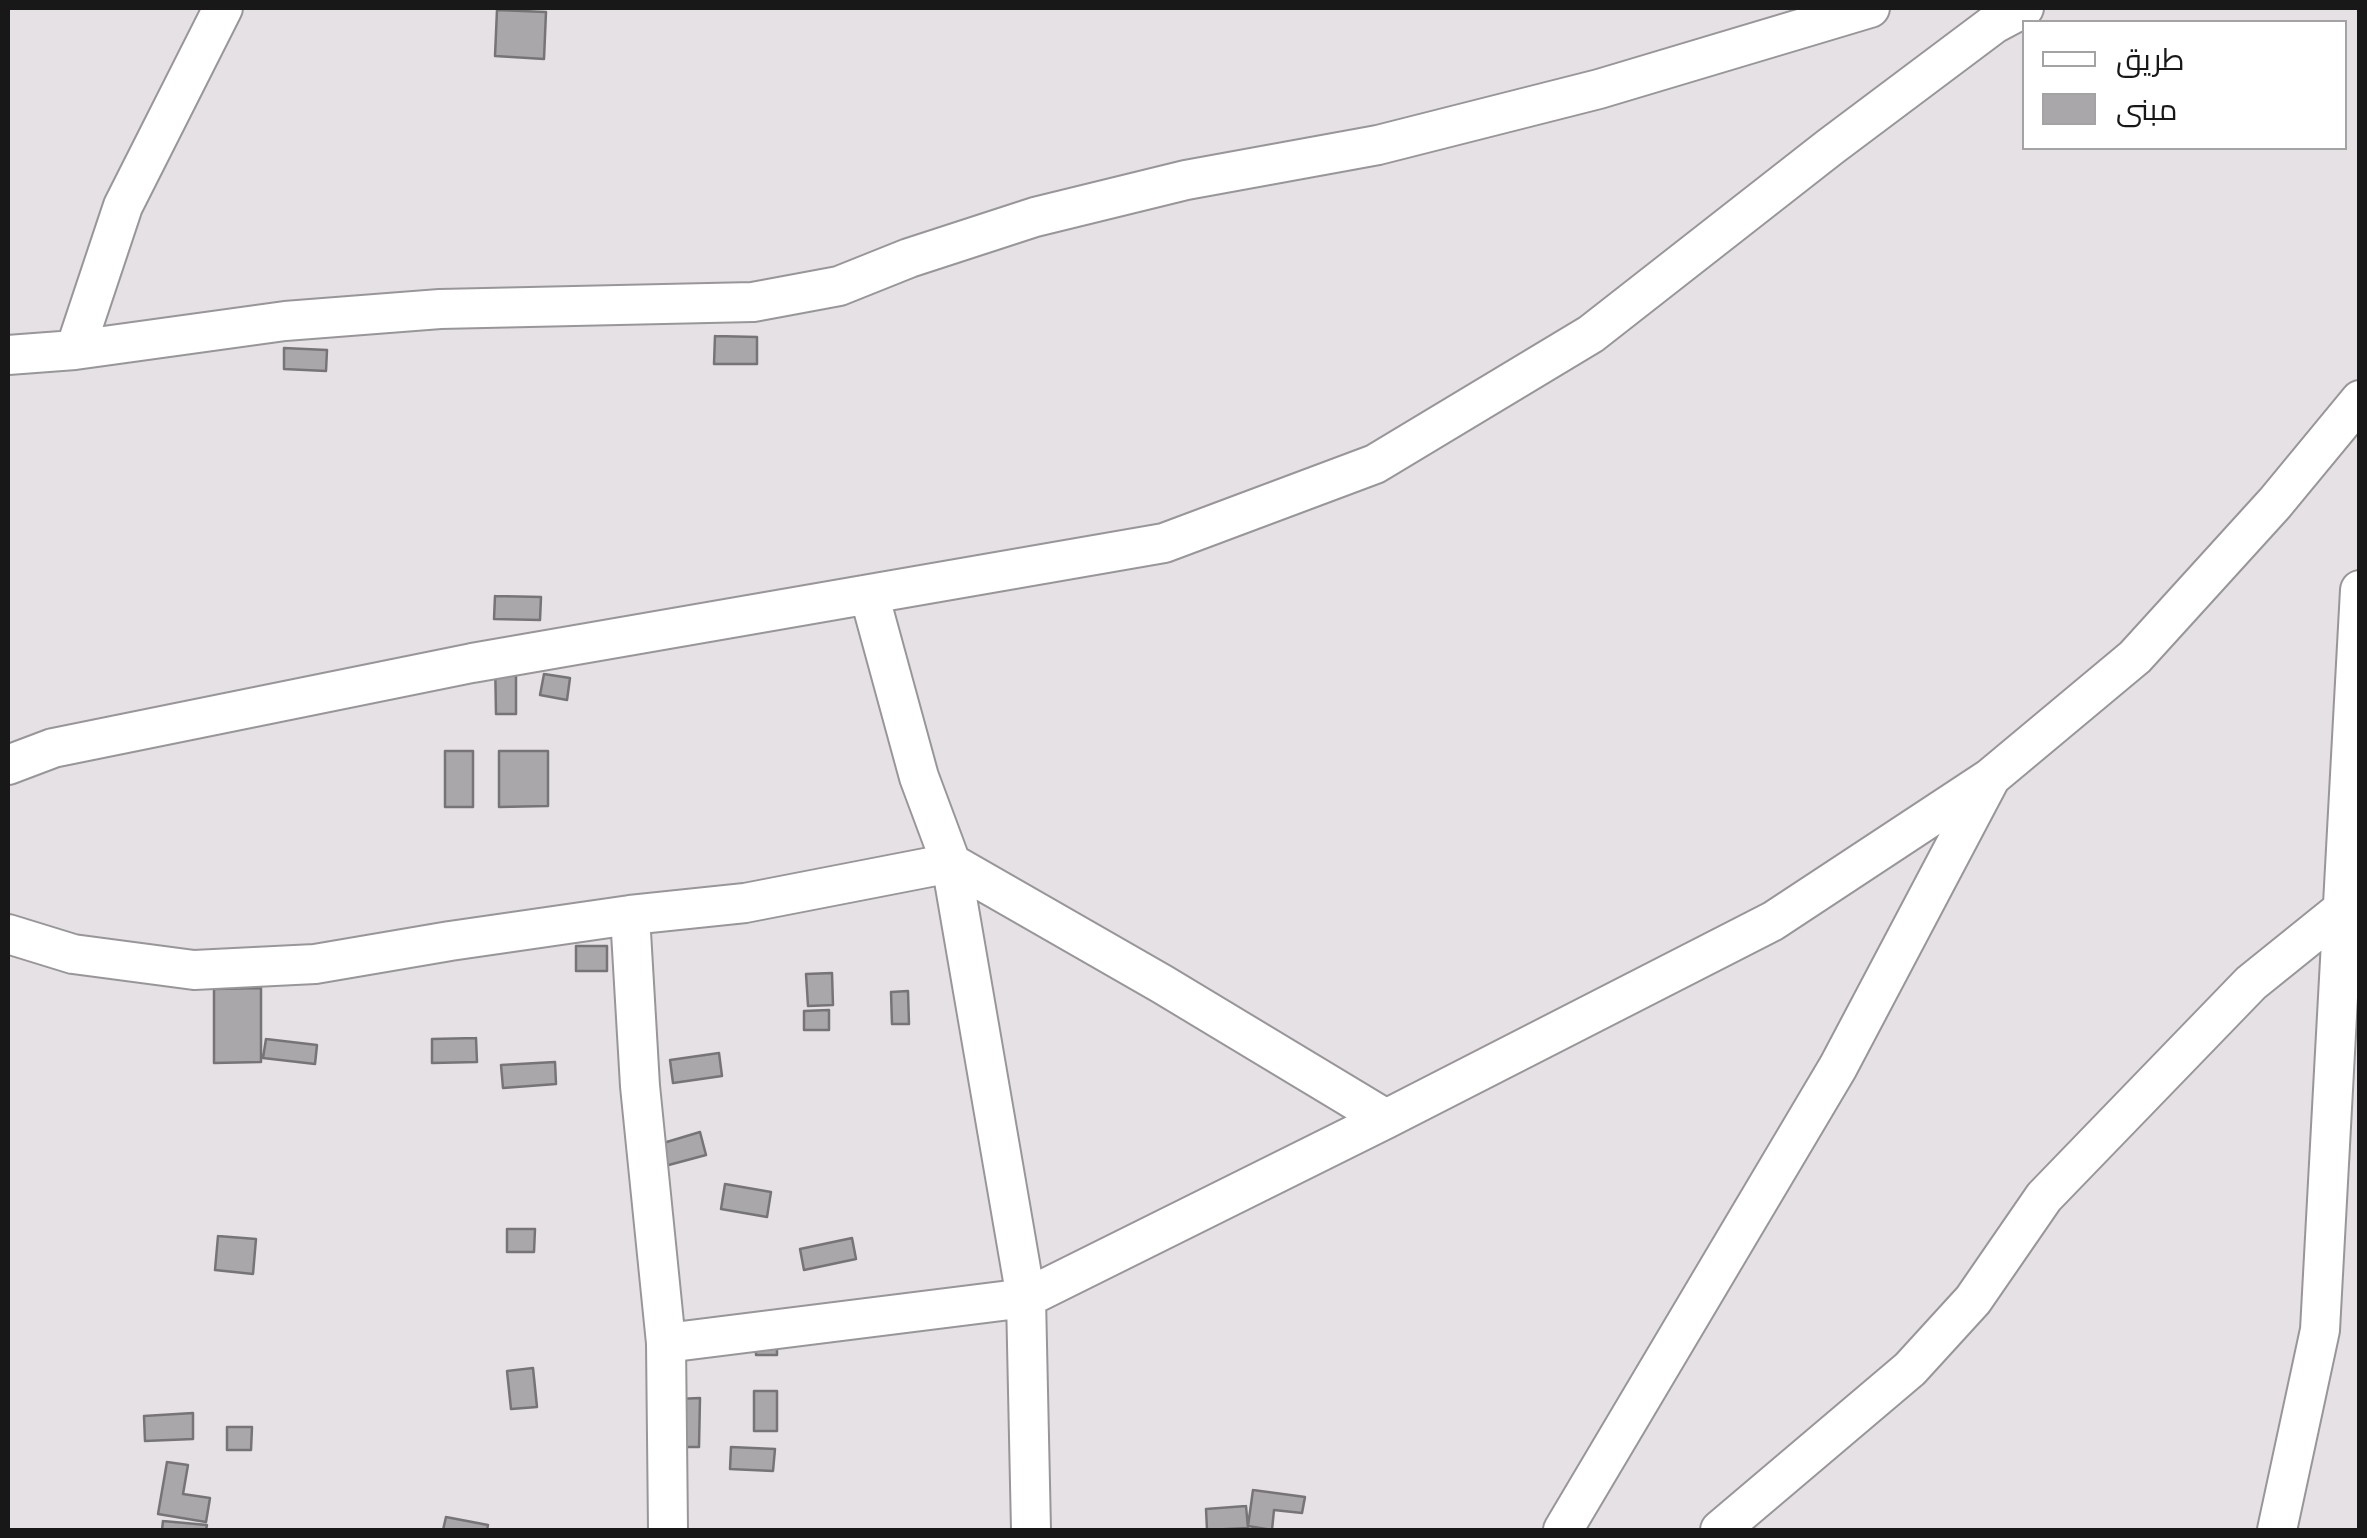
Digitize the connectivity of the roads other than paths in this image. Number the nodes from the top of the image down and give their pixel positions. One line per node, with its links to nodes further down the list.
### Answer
1 (223, 8): 4 (street)
2 (1870, 8): 4 (street)
3 (2024, 8): 8 (street)
4 (75, 350): 5 (street)
5 (8, 355)
6 (2360, 400): 10 (street)
7 (2360, 590): 12 (street)
8 (869, 594): 9 (street); 11 (street)
9 (8, 765)
10 (1990, 778): 15 (street); 20 (street)
11 (951, 862): 13 (street); 15 (street); 16 (street)
12 (2350, 904): 21 (street); 22 (street)
13 (630, 915): 14 (street); 17 (street)
14 (8, 934)
15 (1386, 1119): 16 (street)
16 (1026, 1298): 17 (street); 19 (street)
17 (666, 1342): 18 (street)
18 (668, 1530)
19 (1031, 1530)
20 (1563, 1530)
21 (1720, 1530)
22 (2278, 1530)

